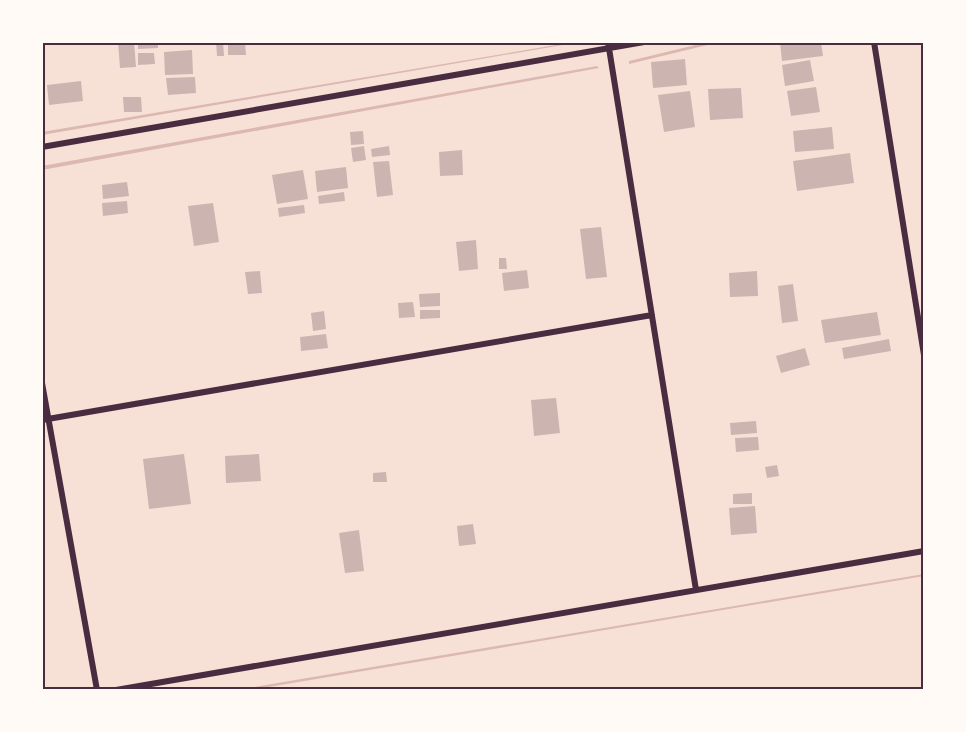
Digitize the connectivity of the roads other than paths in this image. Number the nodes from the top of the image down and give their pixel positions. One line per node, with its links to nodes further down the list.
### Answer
1 (644, 42): 3 (street)
2 (874, 42): 6 (street)
3 (609, 46): 4 (street); 5 (street)
4 (42, 147)
5 (652, 315): 8 (street); 10 (street)
6 (924, 355)
7 (42, 383): 8 (street)
8 (46, 420): 11 (street)
9 (924, 551): 10 (street)
10 (696, 590): 12 (street)
11 (97, 690)
12 (116, 690)

